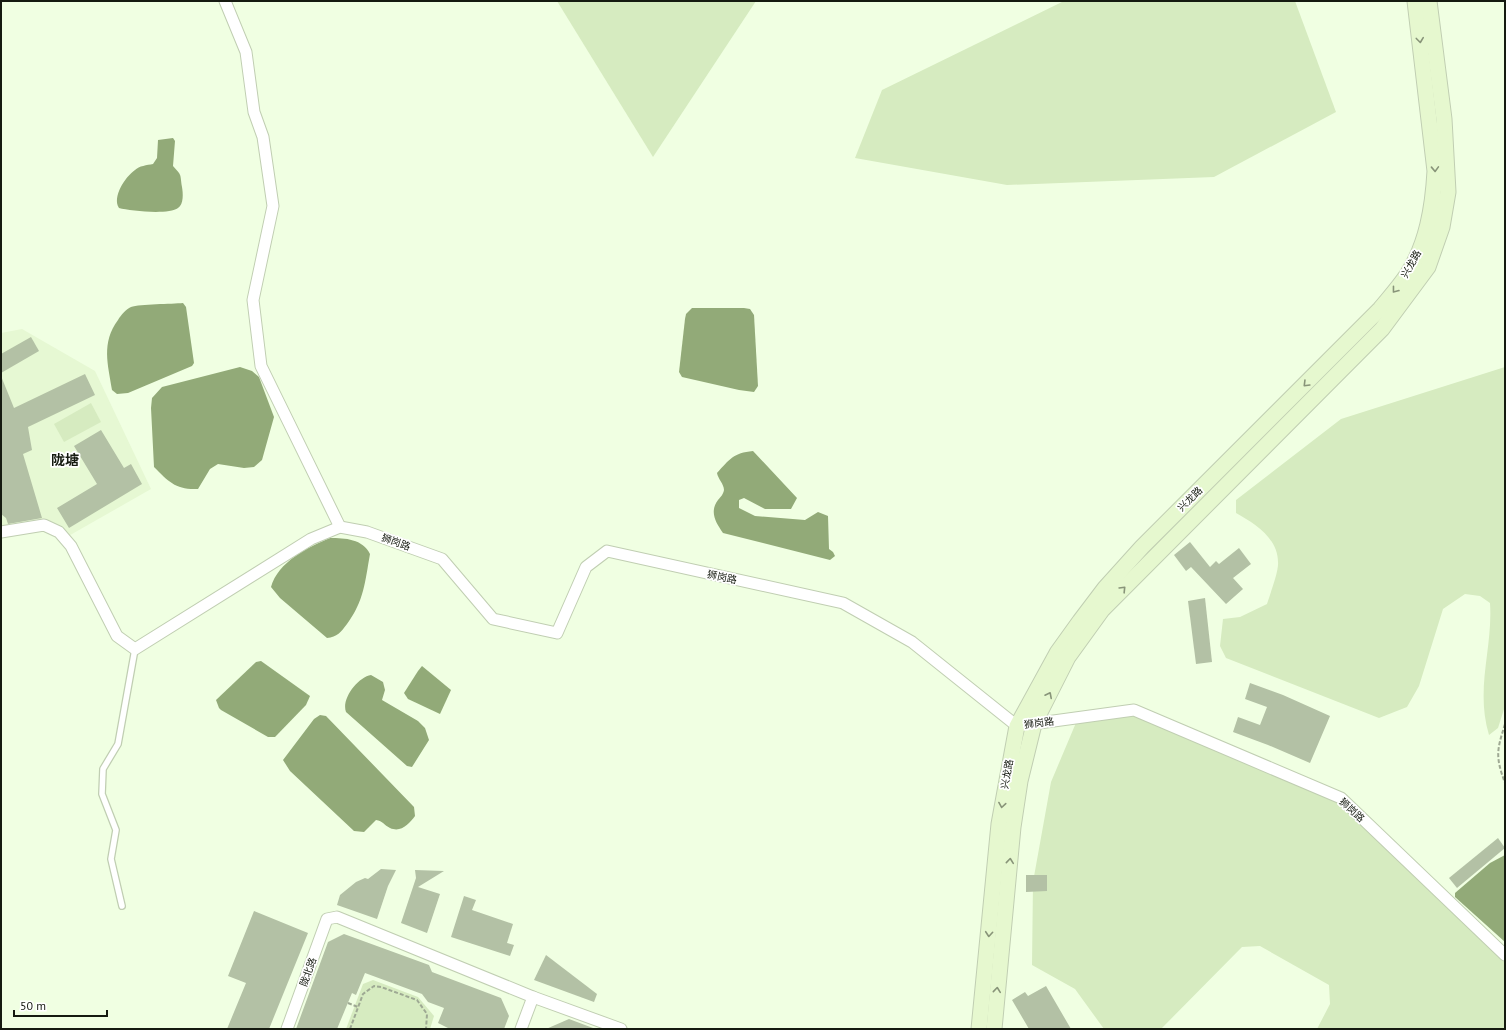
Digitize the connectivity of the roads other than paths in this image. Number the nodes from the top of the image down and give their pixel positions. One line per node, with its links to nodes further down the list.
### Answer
1 (225, 1): 4 (street)
2 (1415, 1): 8 (main road, 兴龙路, one-way to 8)
3 (1429, 1): 7 (main road, 兴龙路, one-way to 3)
4 (340, 527): 6 (street); 8 (street, 狮岗路)
5 (1, 532): 6 (street)
6 (136, 649): 9 (lane)
7 (1034, 724): 8 (street, 狮岗路); 10 (street, 狮岗路); 16 (main road, 兴龙路, one-way to 7)
8 (1017, 726): 15 (main road, 兴龙路, one-way to 15)
9 (122, 906)
10 (1505, 955)
11 (533, 997): 12 (street, 陇北路); 13 (street); 14 (street)
12 (287, 1029)
13 (521, 1029)
14 (621, 1029)
15 (979, 1029)
16 (994, 1029)

